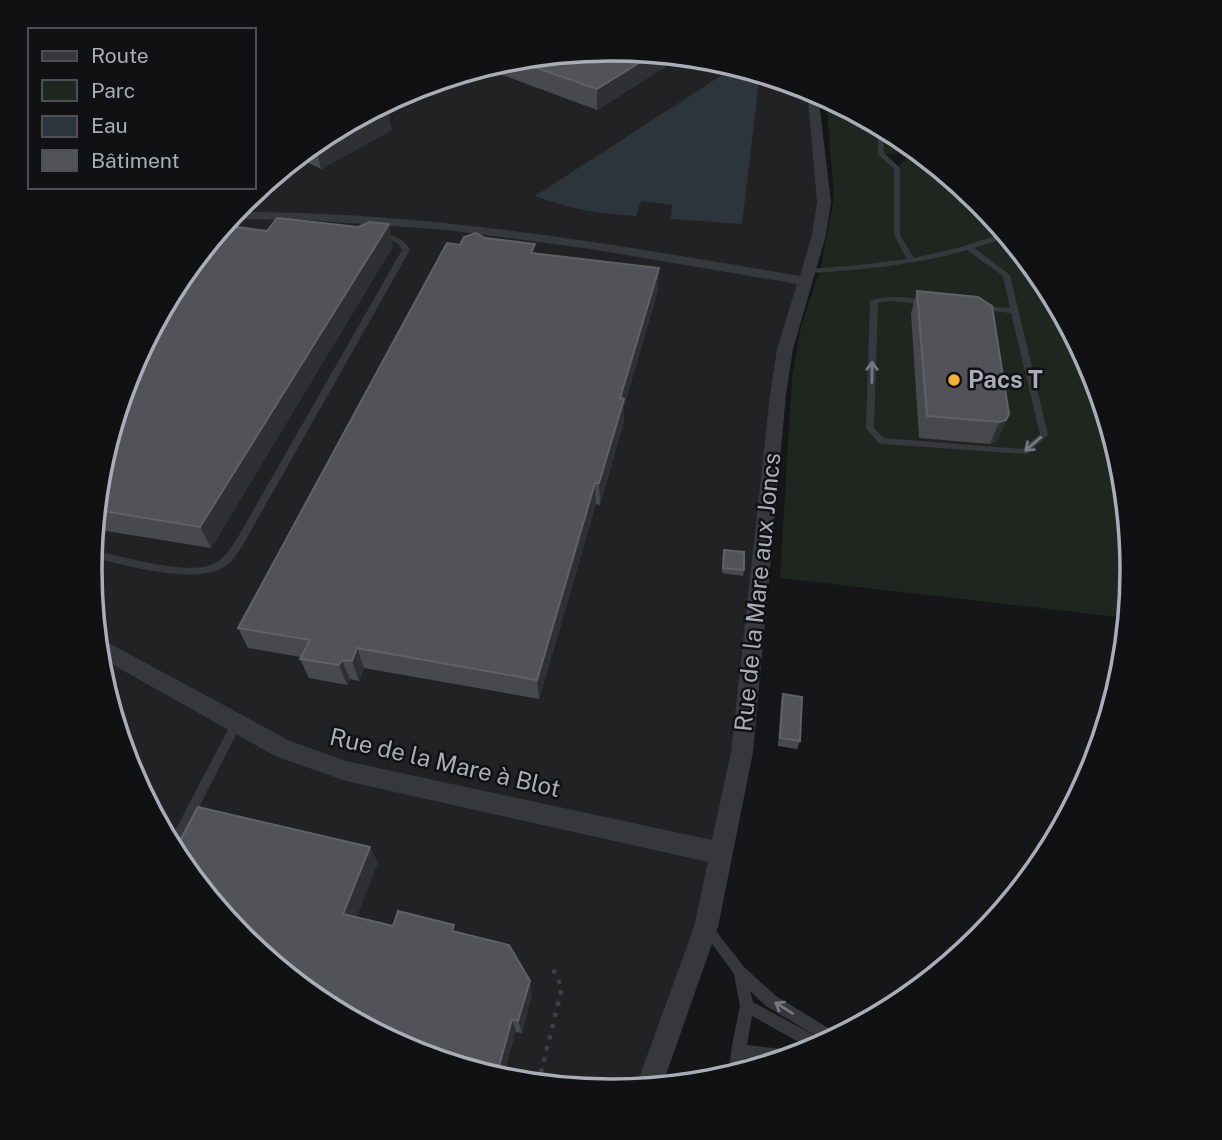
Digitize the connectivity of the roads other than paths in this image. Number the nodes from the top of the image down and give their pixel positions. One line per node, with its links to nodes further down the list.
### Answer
1 (814, 104): 8 (street, Rue de la Mare aux Joncs)
2 (880, 139): 7 (lane)
3 (246, 216): 8 (street)
4 (377, 236): 12 (lane)
5 (996, 239): 6 (lane)
6 (969, 248): 7 (lane); 11 (lane)
7 (911, 259): 8 (lane)
8 (808, 276): 16 (street, Rue de la Mare aux Joncs)
9 (931, 303): 11 (lane, one-way to 9)
10 (972, 307): 11 (lane)
11 (1013, 311)
12 (102, 556)
13 (110, 654): 14 (street, Rue de la Mare à Blot)
14 (236, 725): 15 (lane); 16 (street, Rue de la Mare à Blot)
15 (178, 837)
16 (720, 854): 17 (street, Rue de la Mare aux Joncs)
17 (706, 927): 18 (lane); 25 (street, Rue de la Mare aux Joncs)
18 (740, 971): 19 (lane); 20 (lane, one-way to 18)
19 (747, 1006): 21 (lane); 22 (lane)
20 (822, 1032)
21 (808, 1039)
22 (738, 1051): 23 (lane); 24 (lane)
23 (767, 1054)
24 (736, 1063)
25 (652, 1077)

